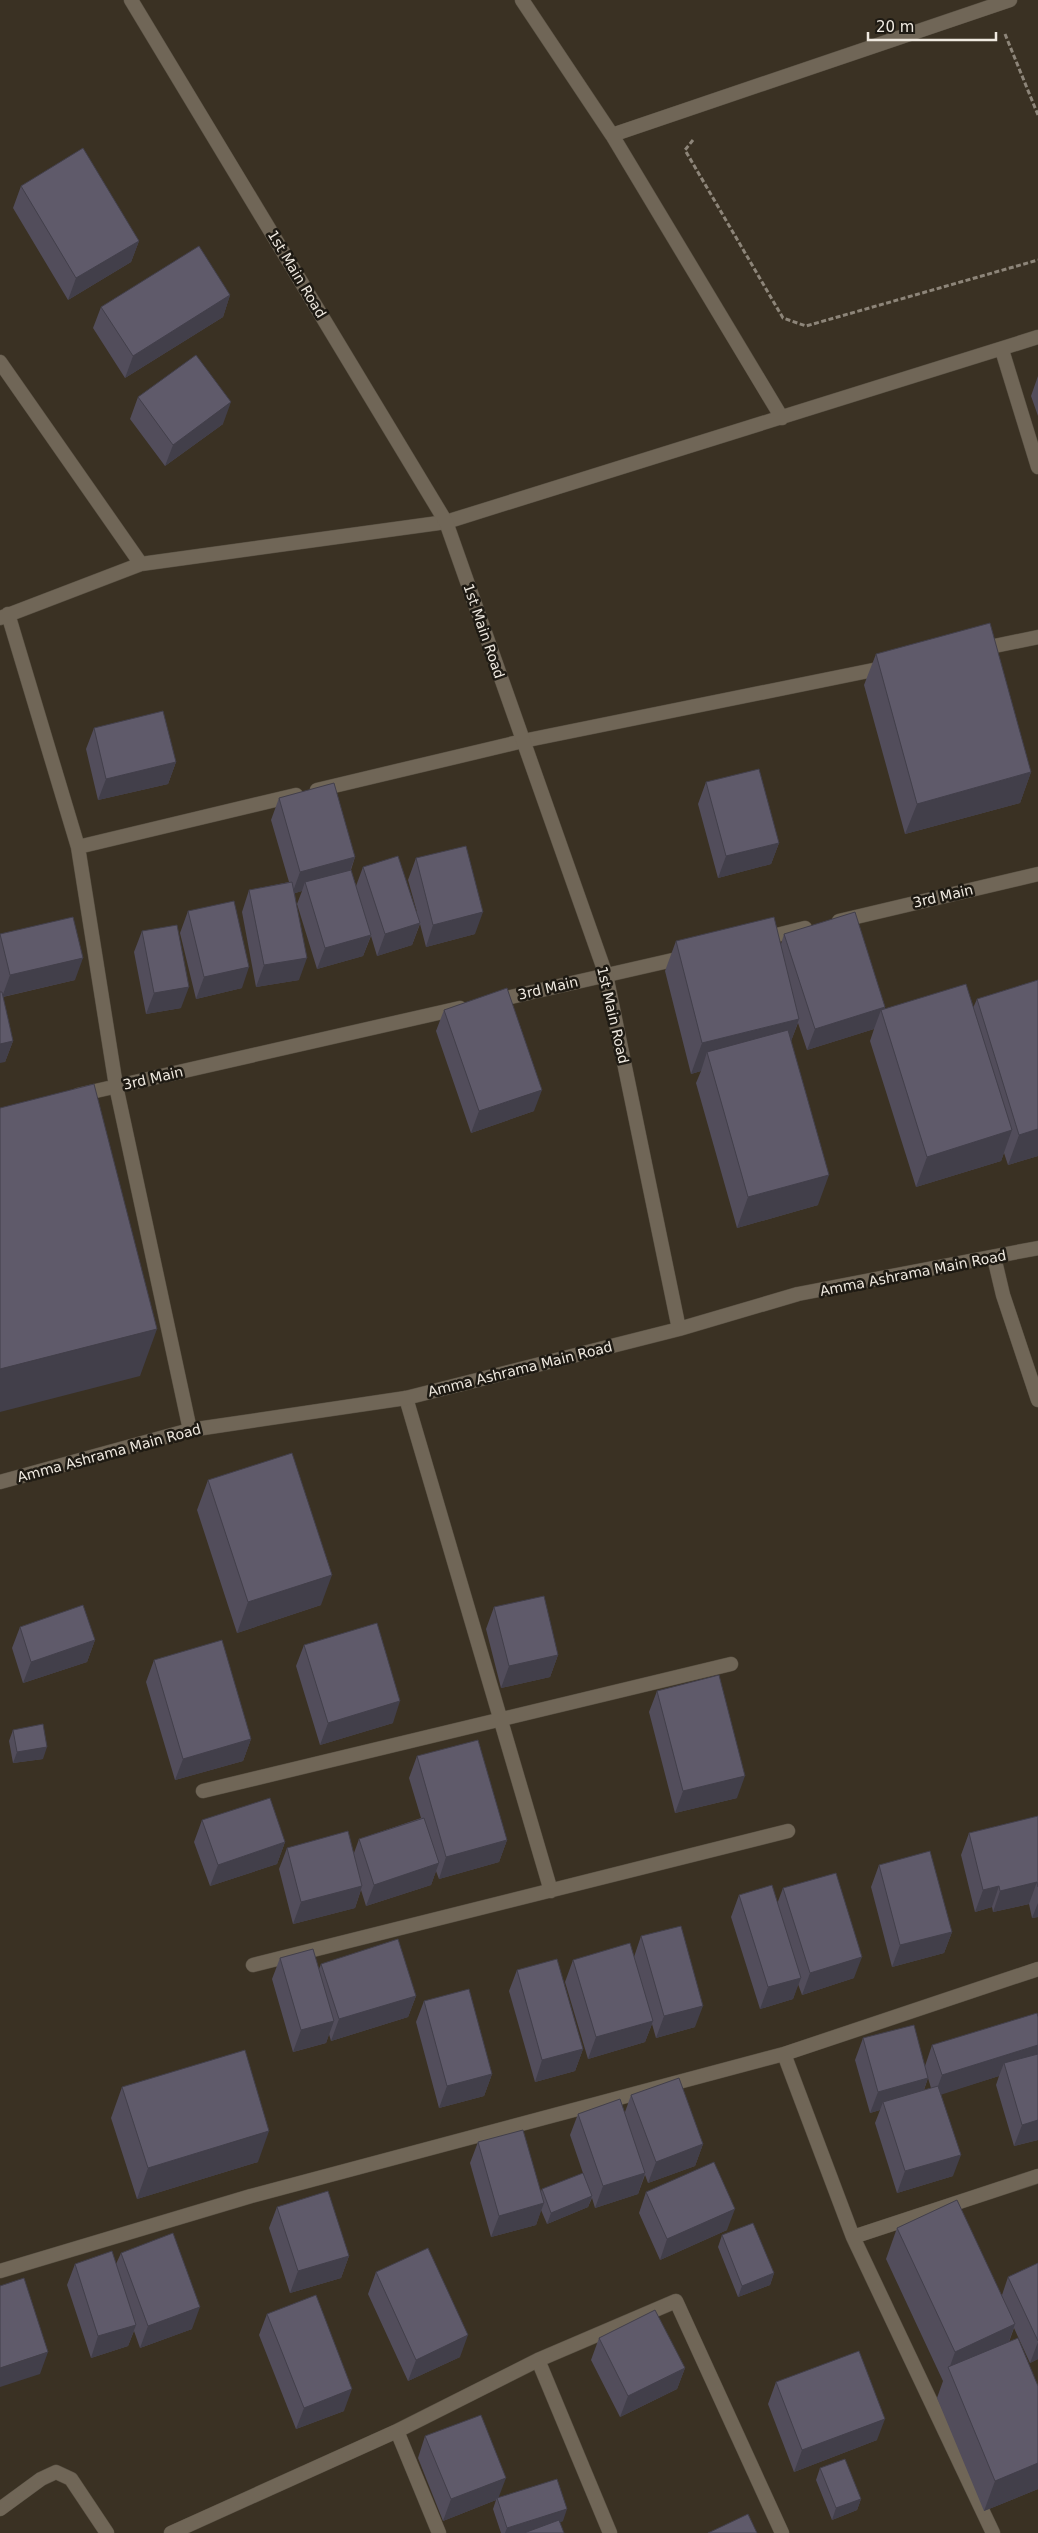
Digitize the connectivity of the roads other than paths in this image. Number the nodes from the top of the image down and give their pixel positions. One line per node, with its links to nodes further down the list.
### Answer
1 (131, 0): 10 (street, 1st Main Road)
2 (522, 0): 4 (street)
3 (1010, 0): 4 (street)
4 (612, 135): 8 (street)
5 (1038, 337): 6 (street)
6 (1002, 350): 8 (street); 9 (street)
7 (0, 362): 11 (street)
8 (782, 418): 10 (street)
9 (1038, 467)
10 (446, 522): 11 (street); 16 (street, 1st Main Road)
11 (141, 564): 12 (street)
12 (4, 616): 17 (street)
13 (1038, 637): 14 (street)
14 (970, 651)
15 (902, 664): 16 (street)
16 (523, 741): 17 (street); 21 (street, 1st Main Road)
17 (78, 846): 22 (street)
18 (1038, 874): 19 (street, 3rd Main)
19 (750, 942)
20 (702, 953): 21 (street, 3rd Main)
21 (606, 975): 22 (street, 3rd Main); 26 (street, 1st Main Road)
22 (116, 1086): 23 (street, 3rd Main); 29 (street)
23 (68, 1098)
24 (1038, 1248): 25 (street, Amma Ashrama Main Road)
25 (994, 1257): 26 (street, Amma Ashrama Main Road); 28 (street)
26 (679, 1328): 27 (street, Amma Ashrama Main Road)
27 (406, 1398): 29 (street, Amma Ashrama Main Road); 32 (street)
28 (1038, 1400)
29 (190, 1430): 30 (street, Amma Ashrama Main Road)
30 (0, 1482)
31 (731, 1664): 32 (street)
32 (500, 1718): 33 (street); 35 (street)
33 (203, 1791)
34 (788, 1831): 35 (street)
35 (551, 1891): 36 (street)
36 (253, 1965)
37 (1038, 1969): 38 (street)
38 (784, 2054): 40 (street); 41 (street)
39 (1038, 2176): 40 (street)
40 (854, 2237): 50 (street)
41 (0, 2271)
42 (538, 2360): 43 (street); 48 (street); 49 (street)
43 (396, 2431): 46 (street); 47 (street)
44 (0, 2510): 45 (street)
45 (107, 2533)
46 (171, 2533)
47 (439, 2533)
48 (610, 2533)
49 (782, 2533)
50 (993, 2533)

